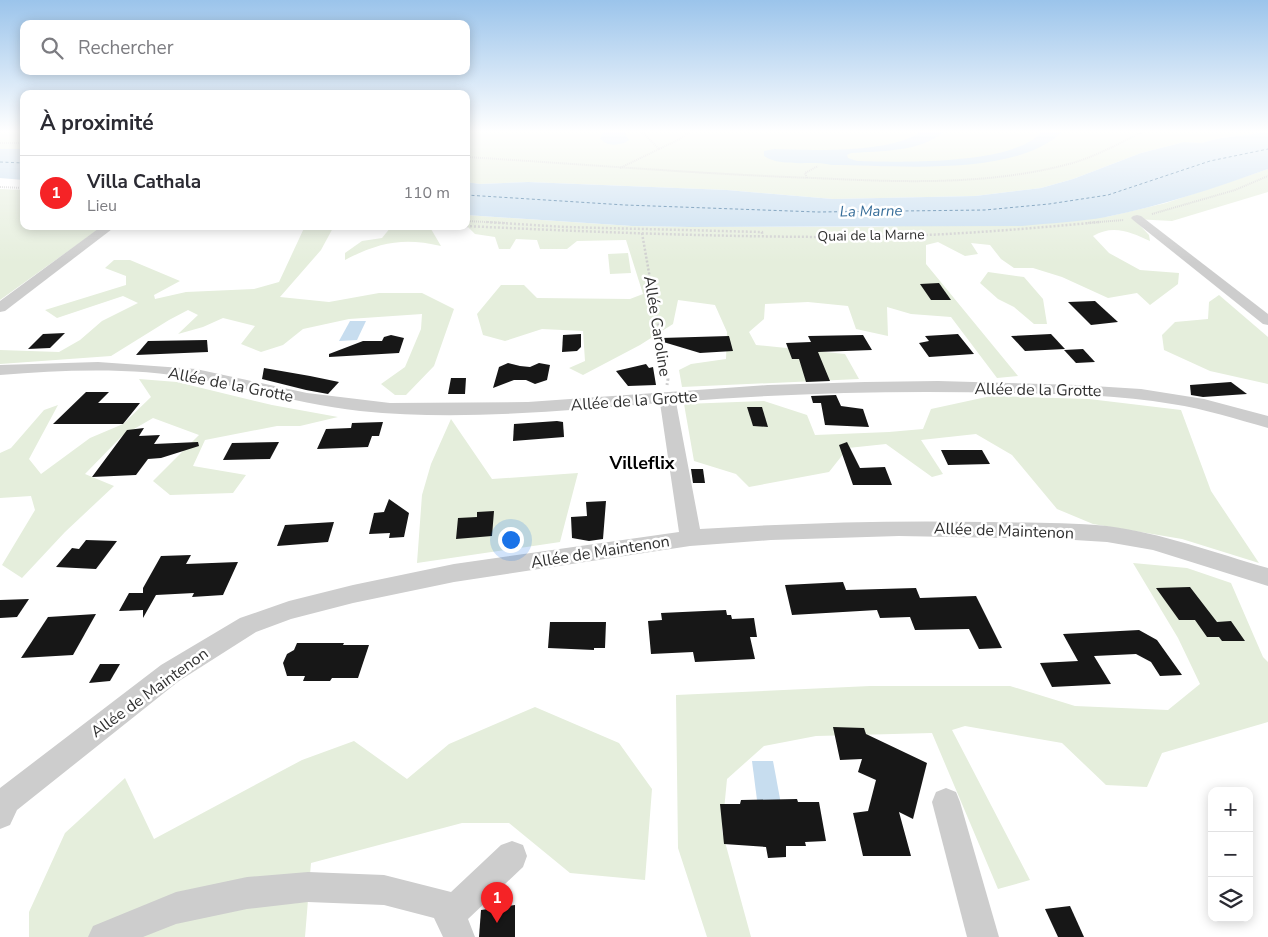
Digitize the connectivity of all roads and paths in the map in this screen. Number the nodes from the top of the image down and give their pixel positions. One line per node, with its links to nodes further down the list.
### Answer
1 (764, 176): 4 (path)
2 (1012, 176): 4 (path)
3 (1268, 176): 7 (path, Quai de la Marne)
4 (807, 178)
5 (0, 187): 6 (path)
6 (20, 188)
7 (1137, 218): 12 (path, Quai de la Marne); 14 (street)
8 (470, 221): 12 (path)
9 (470, 226): 11 (path, Quai de la Marne)
10 (105, 230): 13 (street)
11 (642, 233): 12 (path, Quai de la Marne); 16 (path, Allée Caroline)
12 (762, 235)
13 (0, 308)
14 (1268, 321)
15 (0, 370): 16 (street, Allée de la Grotte)
16 (667, 398): 17 (street, Allée de la Grotte); 18 (street, Allée Caroline)
17 (1268, 422)
18 (690, 538): 19 (street, Allée de Maintenon); 20 (street, Allée de Maintenon)
19 (1268, 577)
20 (2, 802)
21 (946, 802): 25 (street)
22 (512, 856): 23 (street)
23 (454, 926): 24 (street)
24 (104, 937)
25 (982, 937)

